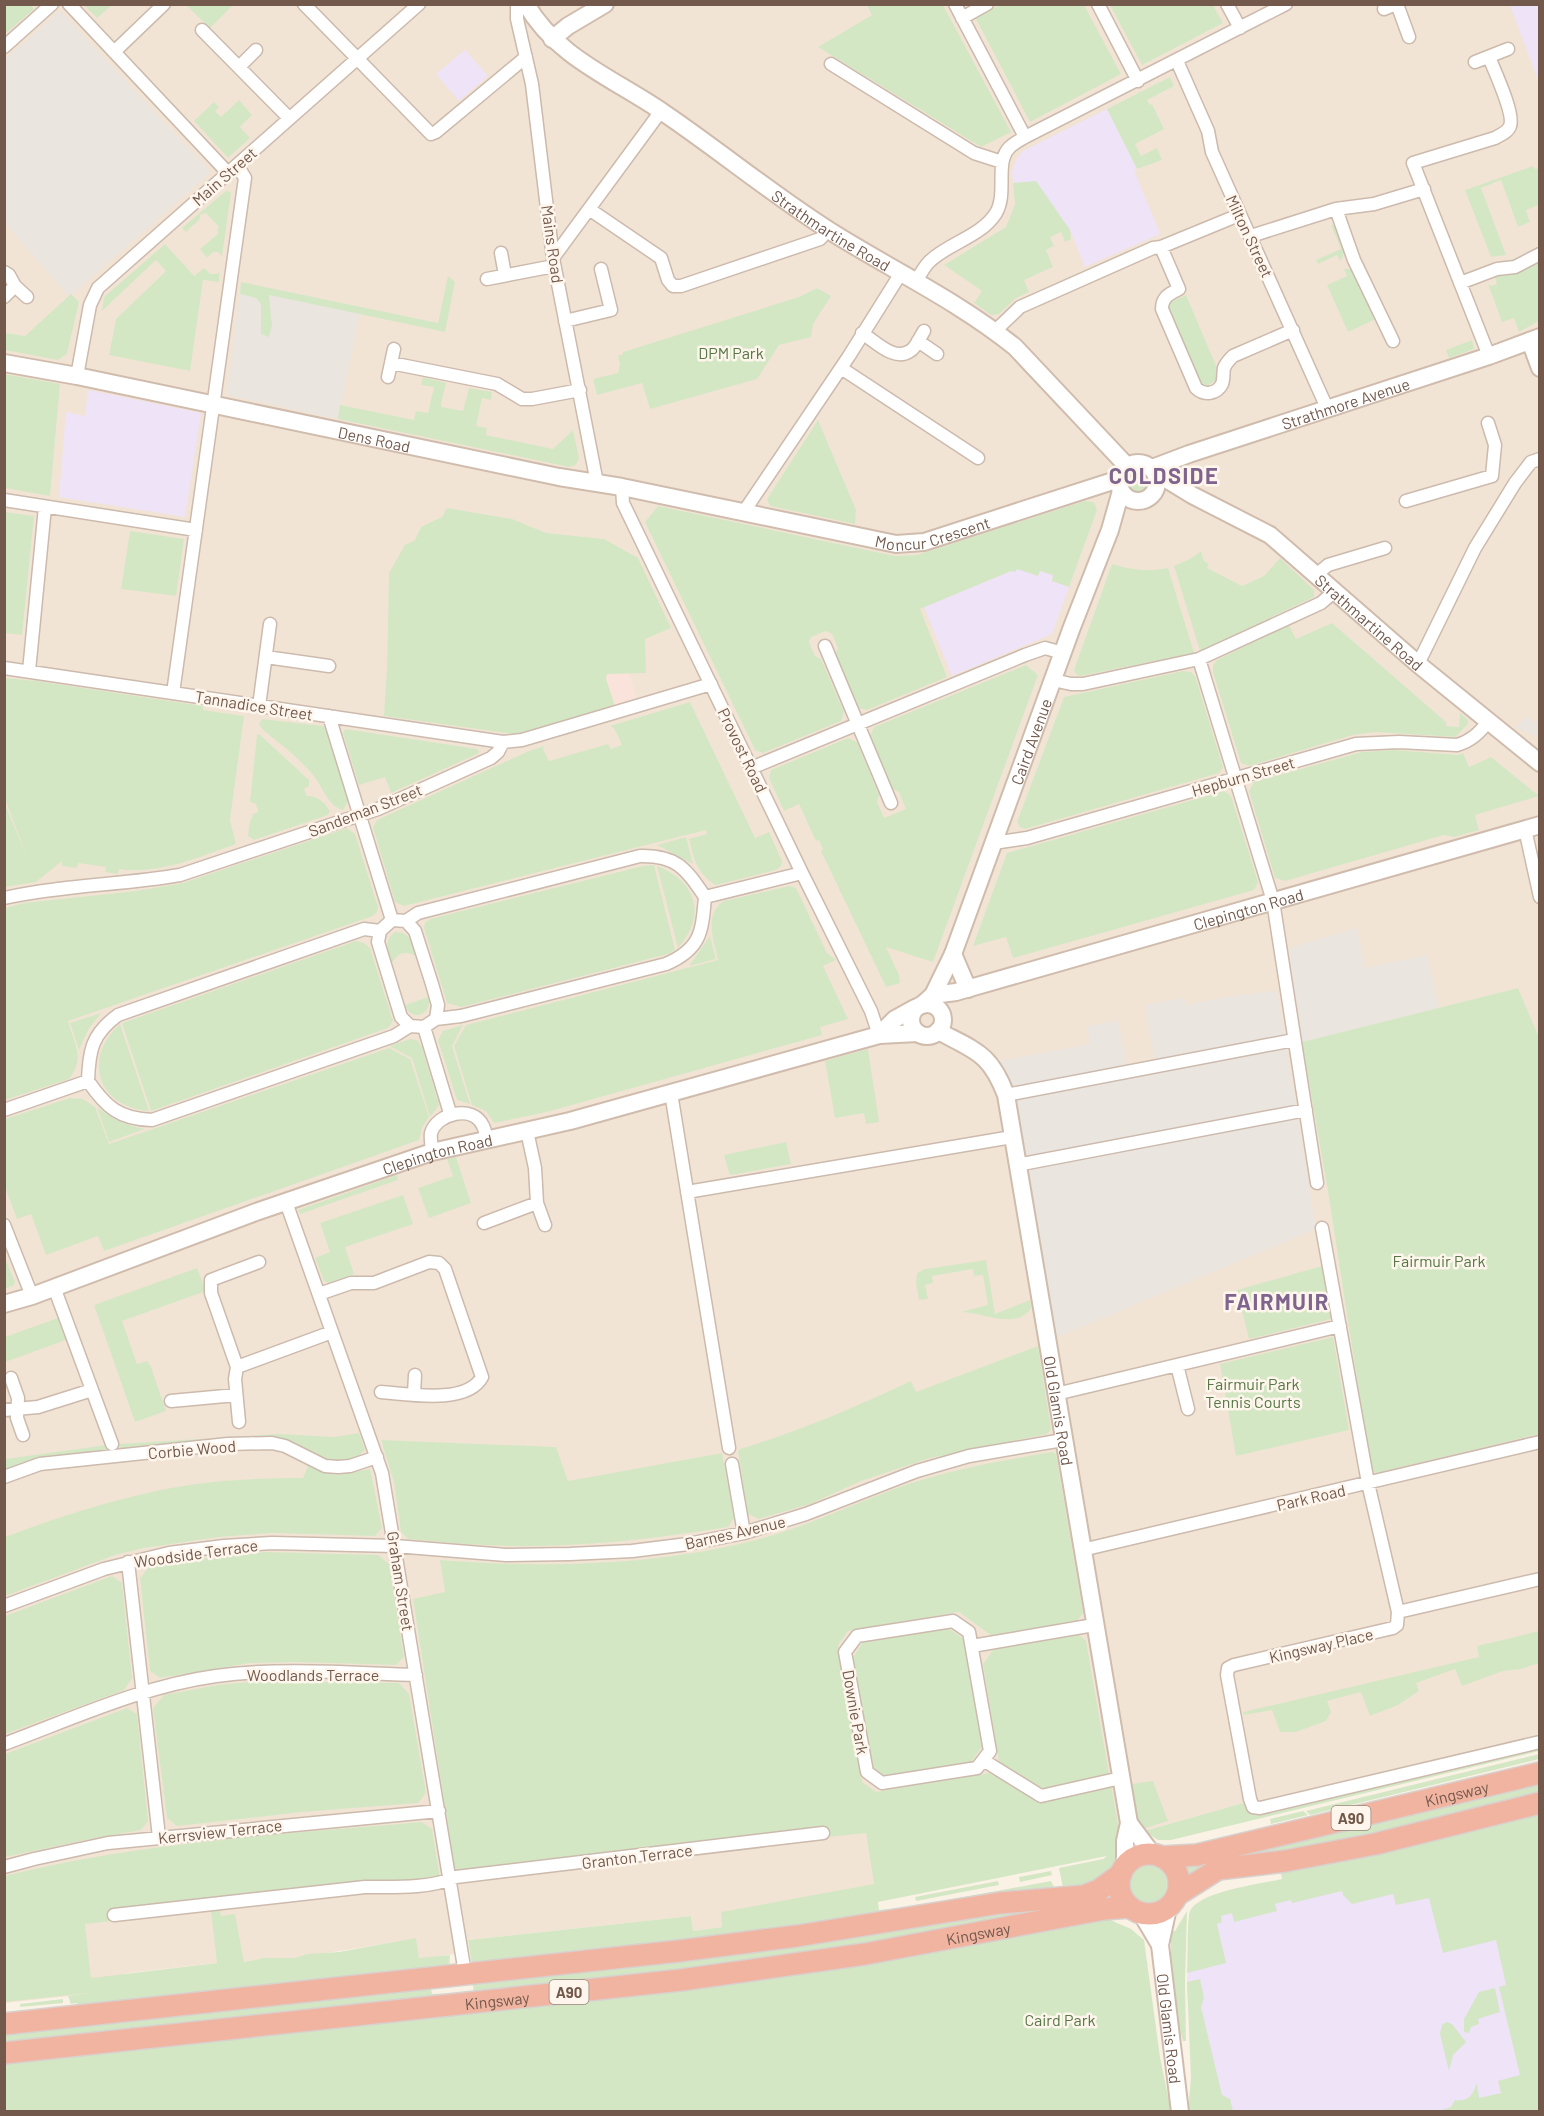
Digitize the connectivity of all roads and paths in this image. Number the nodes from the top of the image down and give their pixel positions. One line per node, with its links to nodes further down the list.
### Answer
1 (52, 4): 21 (street)
2 (69, 4): 24 (street)
3 (164, 4): 24 (street)
4 (304, 4): 27 (street)
5 (419, 4): 27 (street, Main Street)
6 (517, 4): 25 (street, Mains Road)
7 (526, 4): 20 (street, Strathmartine Road)
8 (604, 4): 20 (street)
9 (955, 4): 16 (street)
10 (987, 4): 16 (street)
11 (1098, 4): 32 (street)
12 (1227, 4): 17 (street)
13 (1286, 4): 17 (street)
14 (1397, 4): 15 (street); 19 (street)
15 (1384, 9)
16 (962, 18): 35 (street)
17 (1240, 28): 28 (street)
18 (202, 30): 31 (street)
19 (1409, 37)
20 (552, 39): 33 (street, Strathmartine Road)
21 (4, 47)
22 (256, 50): 31 (street)
23 (1508, 50): 26 (street)
24 (114, 52): 37 (street)
25 (526, 57): 27 (street); 47 (street, Mains Road)
26 (1489, 57): 29 (street); 38 (street)
27 (357, 59): 34 (street, Main Street)
28 (1177, 61): 32 (street); 43 (street, Milton Street)
29 (1475, 62)
30 (831, 64): 36 (street)
31 (239, 67): 34 (street)
32 (1138, 81): 35 (street)
33 (662, 111): 39 (street); 42 (street, Strathmartine Road)
34 (289, 118): 37 (street, Main Street)
35 (1025, 137): 36 (street)
36 (1002, 162): 51 (street)
37 (232, 169): 70 (street, Main Street); 73 (street)
38 (1424, 189): 40 (street); 53 (street)
39 (589, 209): 42 (street); 47 (street)
40 (1336, 209): 43 (street); 62 (street)
41 (1234, 217): 44 (street)
42 (828, 230): 51 (street, Strathmartine Road)
43 (1251, 236): 58 (street, Milton Street)
44 (1161, 247): 58 (street); 59 (street)
45 (501, 254): 50 (street)
46 (1539, 254): 53 (street)
47 (554, 262): 50 (street); 57 (street, Mains Road)
48 (601, 269): 57 (street)
49 (4, 272): 54 (street)
50 (505, 275): 52 (street)
51 (909, 277): 59 (street, Strathmartine Road); 60 (street)
52 (488, 279)
53 (1460, 283): 65 (street)
54 (15, 286): 55 (street); 56 (street)
55 (4, 297)
56 (27, 297)
57 (565, 321): 72 (street, Mains Road)
58 (1293, 330): 74 (street, Milton Street)
59 (995, 331): 80 (street, Strathmartine Road)
60 (862, 333): 64 (street); 68 (street)
61 (1535, 339): 65 (street, Strathmore Avenue); 69 (street)
62 (1393, 341)
63 (394, 349): 67 (street)
64 (937, 354)
65 (1489, 356): 74 (street, Strathmore Avenue)
66 (4, 363): 70 (street, Dens Road)
67 (391, 363): 71 (street); 72 (street)
68 (841, 368): 76 (street); 90 (street)
69 (1539, 368)
70 (77, 376): 73 (street, Dens Road)
71 (388, 377)
72 (580, 390): 81 (street, Mains Road)
73 (214, 404): 81 (street, Dens Road); 91 (street)
74 (1327, 408): 78 (street, Strathmore Avenue)
75 (1488, 423): 79 (street)
76 (978, 458)
77 (1539, 459): 83 (street)
78 (1154, 471): 80 (street); 84 (street, Strathmartine Road); 85 (street)
79 (1492, 476): 83 (street); 88 (street)
80 (1122, 479): 87 (street); 90 (street, Moncur Crescent); 92 (street, Caird Avenue)
81 (597, 483): 82 (street, Dens Road)
82 (622, 487): 90 (street, Dens Road); 106 (street, Provost Road)
83 (1510, 491): 101 (street)
84 (1192, 495): 85 (street, Strathmartine Road); 94 (street, Strathmartine Road)
85 (1152, 496): 87 (street)
86 (4, 500): 89 (street)
87 (1136, 501): 92 (street, Caird Avenue)
88 (1406, 501)
89 (45, 507): 91 (street); 104 (street)
90 (743, 513)
91 (196, 530): 107 (street)
92 (1110, 530): 98 (street, Caird Avenue)
93 (1385, 548): 94 (street)
94 (1316, 575): 95 (street, Strathmartine Road)
95 (1335, 591): 100 (street); 101 (street, Strathmartine Road)
96 (270, 624): 99 (street)
97 (825, 646): 111 (street)
98 (1062, 653): 105 (street, Caird Avenue); 111 (street)
99 (266, 657): 102 (street); 108 (street)
100 (1199, 659): 105 (street); 115 (street)
101 (1418, 664): 110 (street, Strathmartine Road)
102 (328, 666)
103 (4, 668): 104 (street, Tannadice Street)
104 (29, 671): 107 (street, Tannadice Street)
105 (1053, 680): 119 (street, Caird Avenue)
106 (711, 684): 112 (street); 114 (street, Provost Road)
107 (173, 693): 108 (street, Tannadice Street)
108 (259, 706): 109 (street, Tannadice Street)
109 (329, 716): 112 (street, Tannadice Street); 117 (street)
110 (1488, 722): 113 (street, Strathmartine Road); 115 (street, Hepburn Street)
111 (857, 724): 114 (street); 116 (street)
112 (503, 742): 117 (street, Sandeman Street)
113 (1539, 763)
114 (752, 768): 120 (street, Provost Road)
115 (1236, 778): 119 (street, Hepburn Street); 124 (street)
116 (891, 803)
117 (360, 815): 123 (street, Sandeman Street); 125 (street)
118 (1532, 827): 122 (street); 124 (street, Clepington Road)
119 (993, 843): 128 (street, Caird Avenue)
120 (802, 873): 121 (street); 131 (street, Provost Road)
121 (705, 897): 126 (street); 132 (street)
122 (1539, 897)
123 (4, 898)
124 (1273, 901): 129 (street, Clepington Road); 139 (street)
125 (392, 920): 126 (street); 127 (street)
126 (406, 921): 132 (street)
127 (381, 931): 134 (street); 140 (street)
128 (953, 954): 129 (street); 130 (street, Caird Avenue)
129 (962, 990): 130 (street, Clepington Road)
130 (927, 1004): 133 (street, Clepington Road); 136 (street); 137 (street)
131 (871, 1011): 133 (street); 138 (street, Provost Road)
132 (436, 1019): 135 (street)
133 (895, 1019): 138 (street, Clepington Road)
134 (410, 1026): 135 (street); 140 (street)
135 (424, 1027): 145 (street)
136 (938, 1031): 137 (street, Clepington Road); 142 (street, Old Glamis Road)
137 (918, 1034): 138 (street, Clepington Road)
138 (879, 1035): 141 (street, Clepington Road)
139 (1294, 1040): 142 (street); 144 (street)
140 (88, 1081): 143 (street)
141 (671, 1093): 146 (street, Clepington Road); 152 (street)
142 (1006, 1095): 147 (street, Old Glamis Road)
143 (4, 1110)
144 (1306, 1110): 150 (street); 151 (street)
145 (450, 1113): 148 (street); 149 (street)
146 (527, 1131): 148 (street, Clepington Road); 154 (street)
147 (1012, 1137): 150 (street, Old Glamis Road); 152 (street)
148 (487, 1140): 149 (street, Clepington Road)
149 (432, 1152): 153 (street, Clepington Road)
150 (1017, 1165): 173 (street, Old Glamis Road)
151 (1317, 1183)
152 (687, 1192): 183 (street)
153 (286, 1202): 160 (street, Clepington Road); 161 (street, Graham Street)
154 (537, 1203): 155 (street); 157 (street)
155 (484, 1223)
156 (4, 1225): 162 (street)
157 (545, 1225)
158 (1322, 1228): 164 (street)
159 (259, 1262): 167 (street)
160 (54, 1287): 162 (street, Clepington Road); 170 (street)
161 (319, 1294): 165 (street, Graham Street); 172 (street)
162 (32, 1296): 163 (street, Clepington Road)
163 (4, 1304)
164 (1341, 1326): 166 (street); 187 (street)
165 (333, 1332): 167 (street); 184 (street, Graham Street)
166 (1177, 1365): 173 (street); 177 (street)
167 (237, 1367): 174 (street)
168 (415, 1375): 172 (street)
169 (10, 1378): 176 (street)
170 (92, 1390): 176 (street); 182 (street)
171 (381, 1392): 172 (street)
172 (414, 1394)
173 (1056, 1394): 180 (street, Old Glamis Road)
174 (236, 1395): 175 (street); 178 (street)
175 (171, 1401)
176 (11, 1409): 179 (street)
177 (1188, 1409)
178 (239, 1422)
179 (23, 1436)
180 (1063, 1440): 188 (street, Barnes Avenue); 190 (street, Old Glamis Road)
181 (1539, 1442): 187 (street, Park Road)
182 (112, 1444)
183 (729, 1448)
184 (377, 1457): 186 (street, Corbie Wood); 189 (street, Graham Street)
185 (732, 1464): 188 (street)
186 (4, 1477)
187 (1368, 1483): 190 (street, Park Road); 194 (street)
188 (744, 1533): 189 (street, Barnes Avenue)
189 (395, 1546): 191 (street, Woodside Terrace); 197 (street, Graham Street)
190 (1082, 1550): 195 (street, Old Glamis Road)
191 (128, 1562): 193 (street, Woodside Terrace); 198 (street)
192 (1539, 1579): 194 (street)
193 (4, 1606)
194 (1398, 1612): 199 (street, Kingsway Place)
195 (1094, 1625): 196 (street); 203 (street, Old Glamis Road)
196 (972, 1646): 201 (street, Downie Park); 201 (street, Downie Park)
197 (416, 1675): 198 (street, Woodlands Terrace); 205 (street, Graham Street)
198 (143, 1692): 200 (street, Woodlands Terrace); 208 (street)
199 (1539, 1742)
200 (4, 1744)
201 (983, 1760): 203 (street)
202 (1539, 1773): 209 (highway, Kingsway / A90)
203 (1120, 1778): 206 (street, Old Glamis Road)
204 (1539, 1803): 213 (highway, Kingsway / A90)
205 (439, 1810): 208 (street, Kerrsview Terrace); 212 (street, Graham Street)
206 (1129, 1823): 209 (street, Old Glamis Road); 211 (street, Old Glamis Road)
207 (823, 1833): 212 (street, Granton Terrace)
208 (159, 1837): 210 (street, Kerrsview Terrace)
209 (1158, 1856): 211 (highway, A90); 213 (highway)
210 (4, 1867)
211 (1123, 1870): 214 (highway); 217 (highway, Kingsway / A90)
212 (450, 1879): 215 (street, Granton Terrace); 217 (street, Graham Street)
213 (1172, 1902): 214 (highway, A90); 216 (street, Old Glamis Road)
214 (1135, 1910): 216 (street, Old Glamis Road); 219 (highway, Kingsway / A90)
215 (114, 1915)
216 (1160, 1945): 220 (street, Old Glamis Road)
217 (465, 1973): 218 (highway, Kingsway / A90)
218 (4, 2024)
219 (4, 2054)
220 (1180, 2112)

